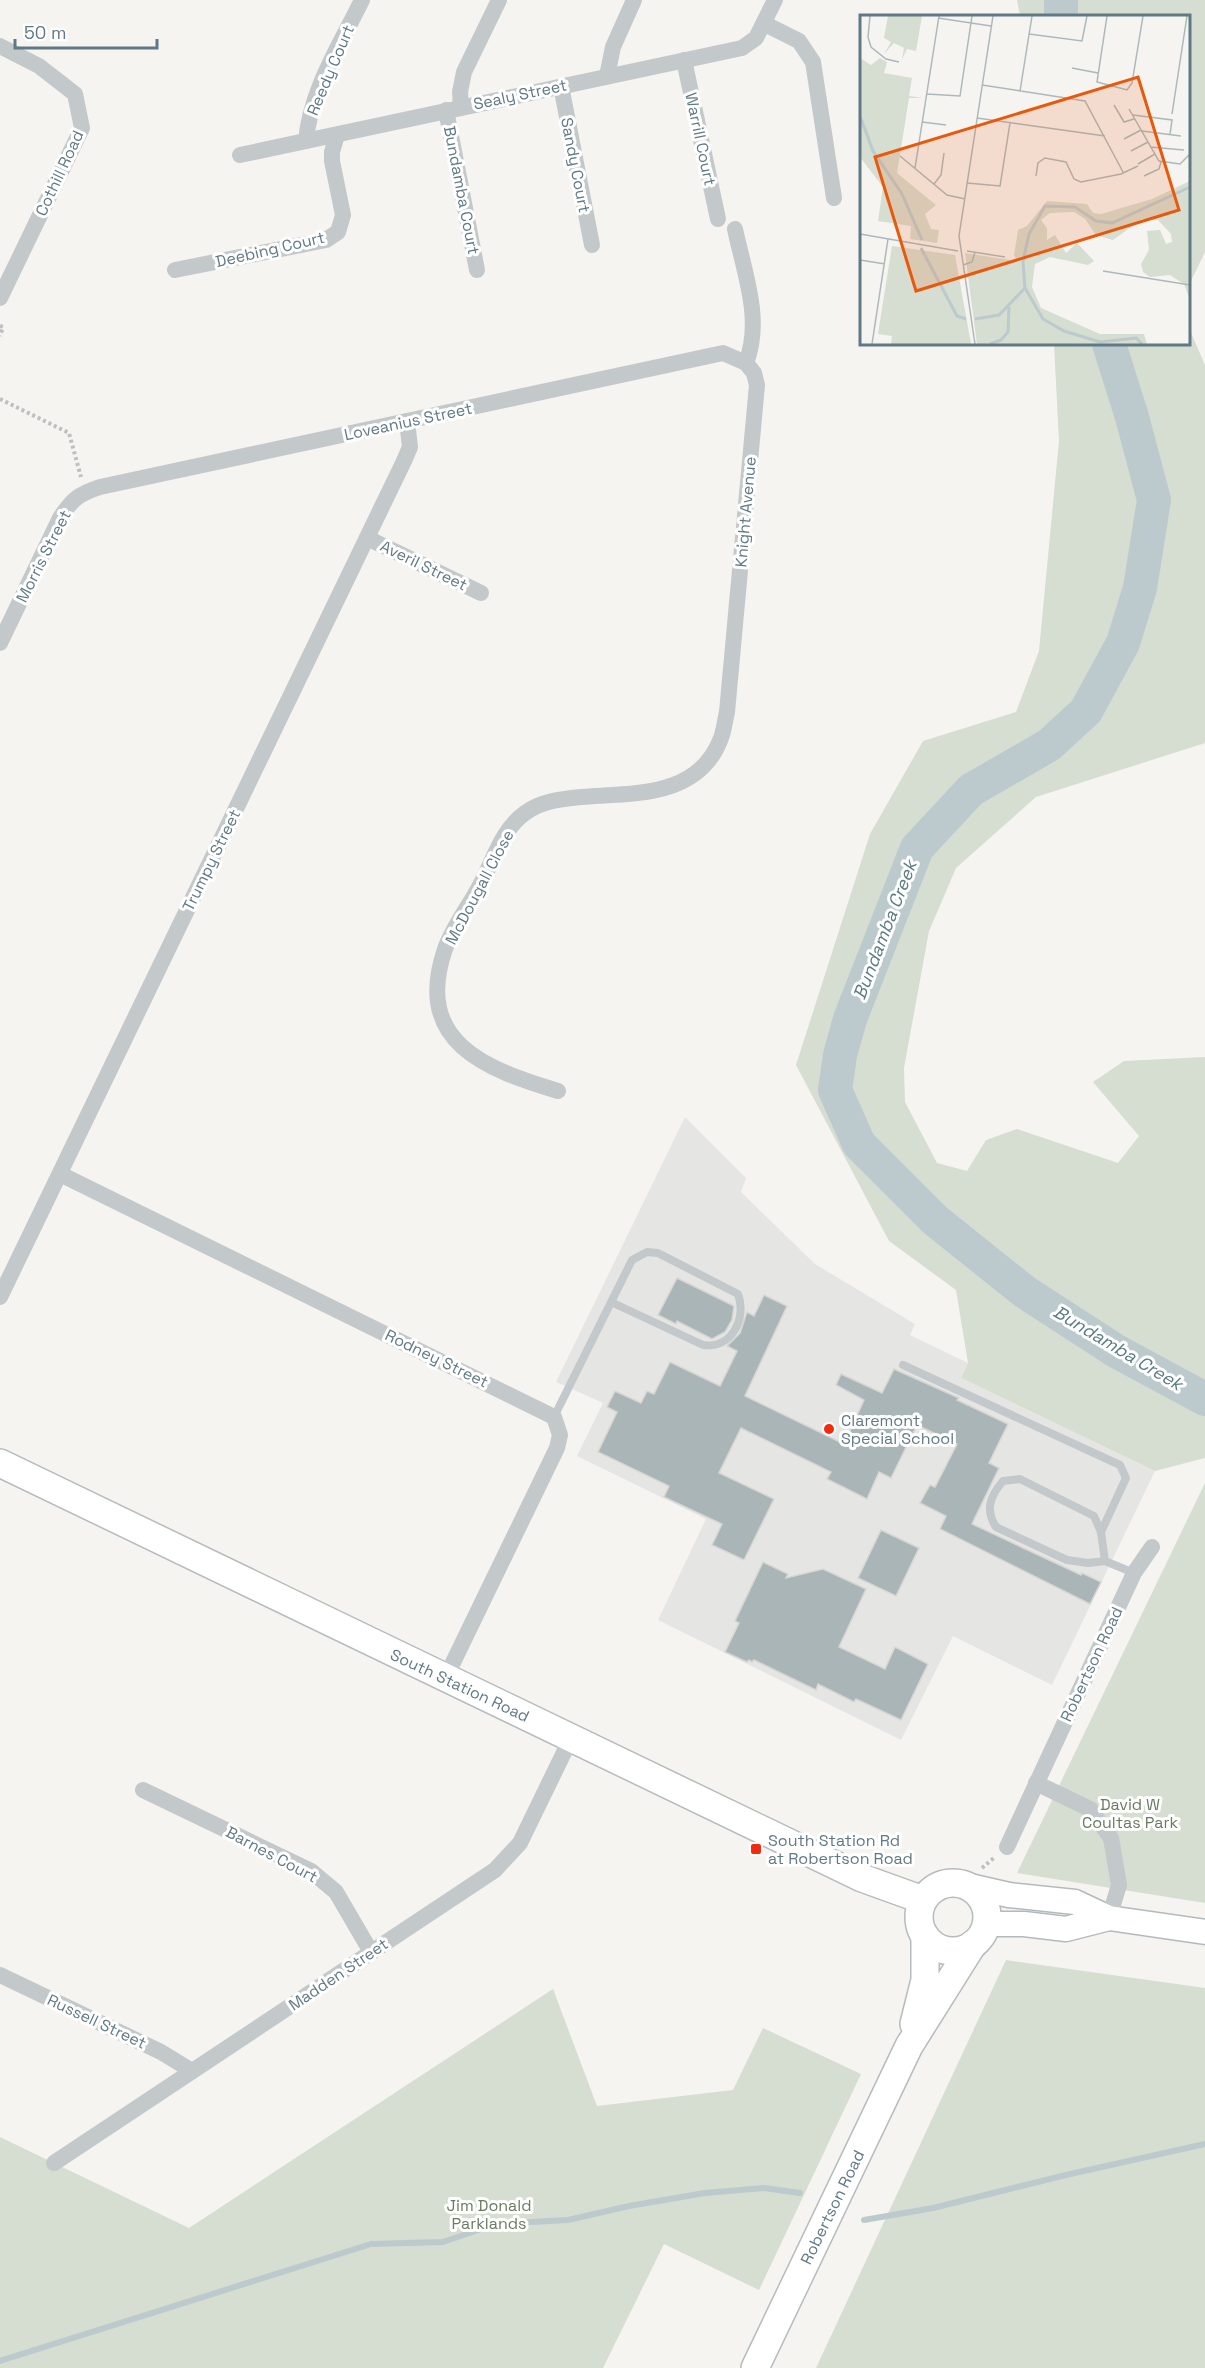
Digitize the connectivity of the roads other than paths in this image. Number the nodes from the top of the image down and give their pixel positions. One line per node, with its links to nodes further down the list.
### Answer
1 (362, 0): 12 (street, Reedy Court)
2 (499, 0): 10 (street, Bundamba Court)
3 (634, 0): 8 (street)
4 (775, 0): 5 (street, Sealy Street)
5 (765, 24): 7 (street, Sealy Street); 14 (street)
6 (0, 46): 20 (street, Cothill Road)
7 (684, 60): 8 (street, Sealy Street); 15 (street, Warrill Court)
8 (607, 76): 9 (street, Sealy Street)
9 (561, 86): 10 (street, Sealy Street); 17 (street, Sandy Court)
10 (454, 108): 11 (street, Sealy Street); 19 (street, Bundamba Court)
11 (337, 135): 12 (street, Sealy Street); 18 (street, Deebing Court)
12 (306, 141): 13 (street, Sealy Street)
13 (240, 155)
14 (834, 198)
15 (718, 219)
16 (735, 229): 21 (street)
17 (592, 244)
18 (175, 270)
19 (477, 270)
20 (0, 298)
21 (746, 363): 22 (street, Loveanius Street); 27 (street, Knight Avenue)
22 (407, 421): 23 (street, Loveanius Street); 24 (street, Trumpy Street)
23 (70, 501): 26 (street, Morris Street)
24 (367, 538): 25 (street, Averil Street); 29 (street, Trumpy Street)
25 (481, 593)
26 (0, 643)
27 (681, 784): 28 (street, McDougall Close)
28 (558, 1091)
29 (60, 1174): 30 (street, Trumpy Street); 33 (street, Rodney Street)
30 (0, 1297)
31 (611, 1302): 31 (lane); 33 (lane)
32 (903, 1365): 35 (lane)
33 (554, 1417): 39 (street)
34 (0, 1463): 39 (main road, South Station Road)
35 (1101, 1532): 37 (lane); 37 (lane)
36 (1152, 1547): 38 (street, Robertson Road)
37 (1105, 1561): 38 (lane)
38 (1134, 1573): 41 (street, Robertson Road)
39 (445, 1679): 40 (main road, South Station Road)
40 (571, 1738): 45 (main road, South Station Road); 50 (street, Madden Street)
41 (1036, 1783): 43 (street, Robertson Road); 46 (street)
42 (143, 1790): 50 (street, Barnes Court)
43 (1006, 1847)
44 (965, 1885): 45 (main road); 46 (main road); 48 (main road)
45 (923, 1900): 49 (main road)
46 (1109, 1918): 47 (main road); 48 (main road)
47 (1205, 1932)
48 (979, 1934): 49 (main road); 52 (main road, Robertson Road)
49 (925, 1936): 52 (main road, Robertson Road)
50 (371, 1952): 53 (street, Madden Street)
51 (0, 1975): 53 (street, Russell Street)
52 (909, 2046): 55 (main road, Robertson Road)
53 (192, 2071): 54 (street, Madden Street)
54 (54, 2163)
55 (755, 2368)

